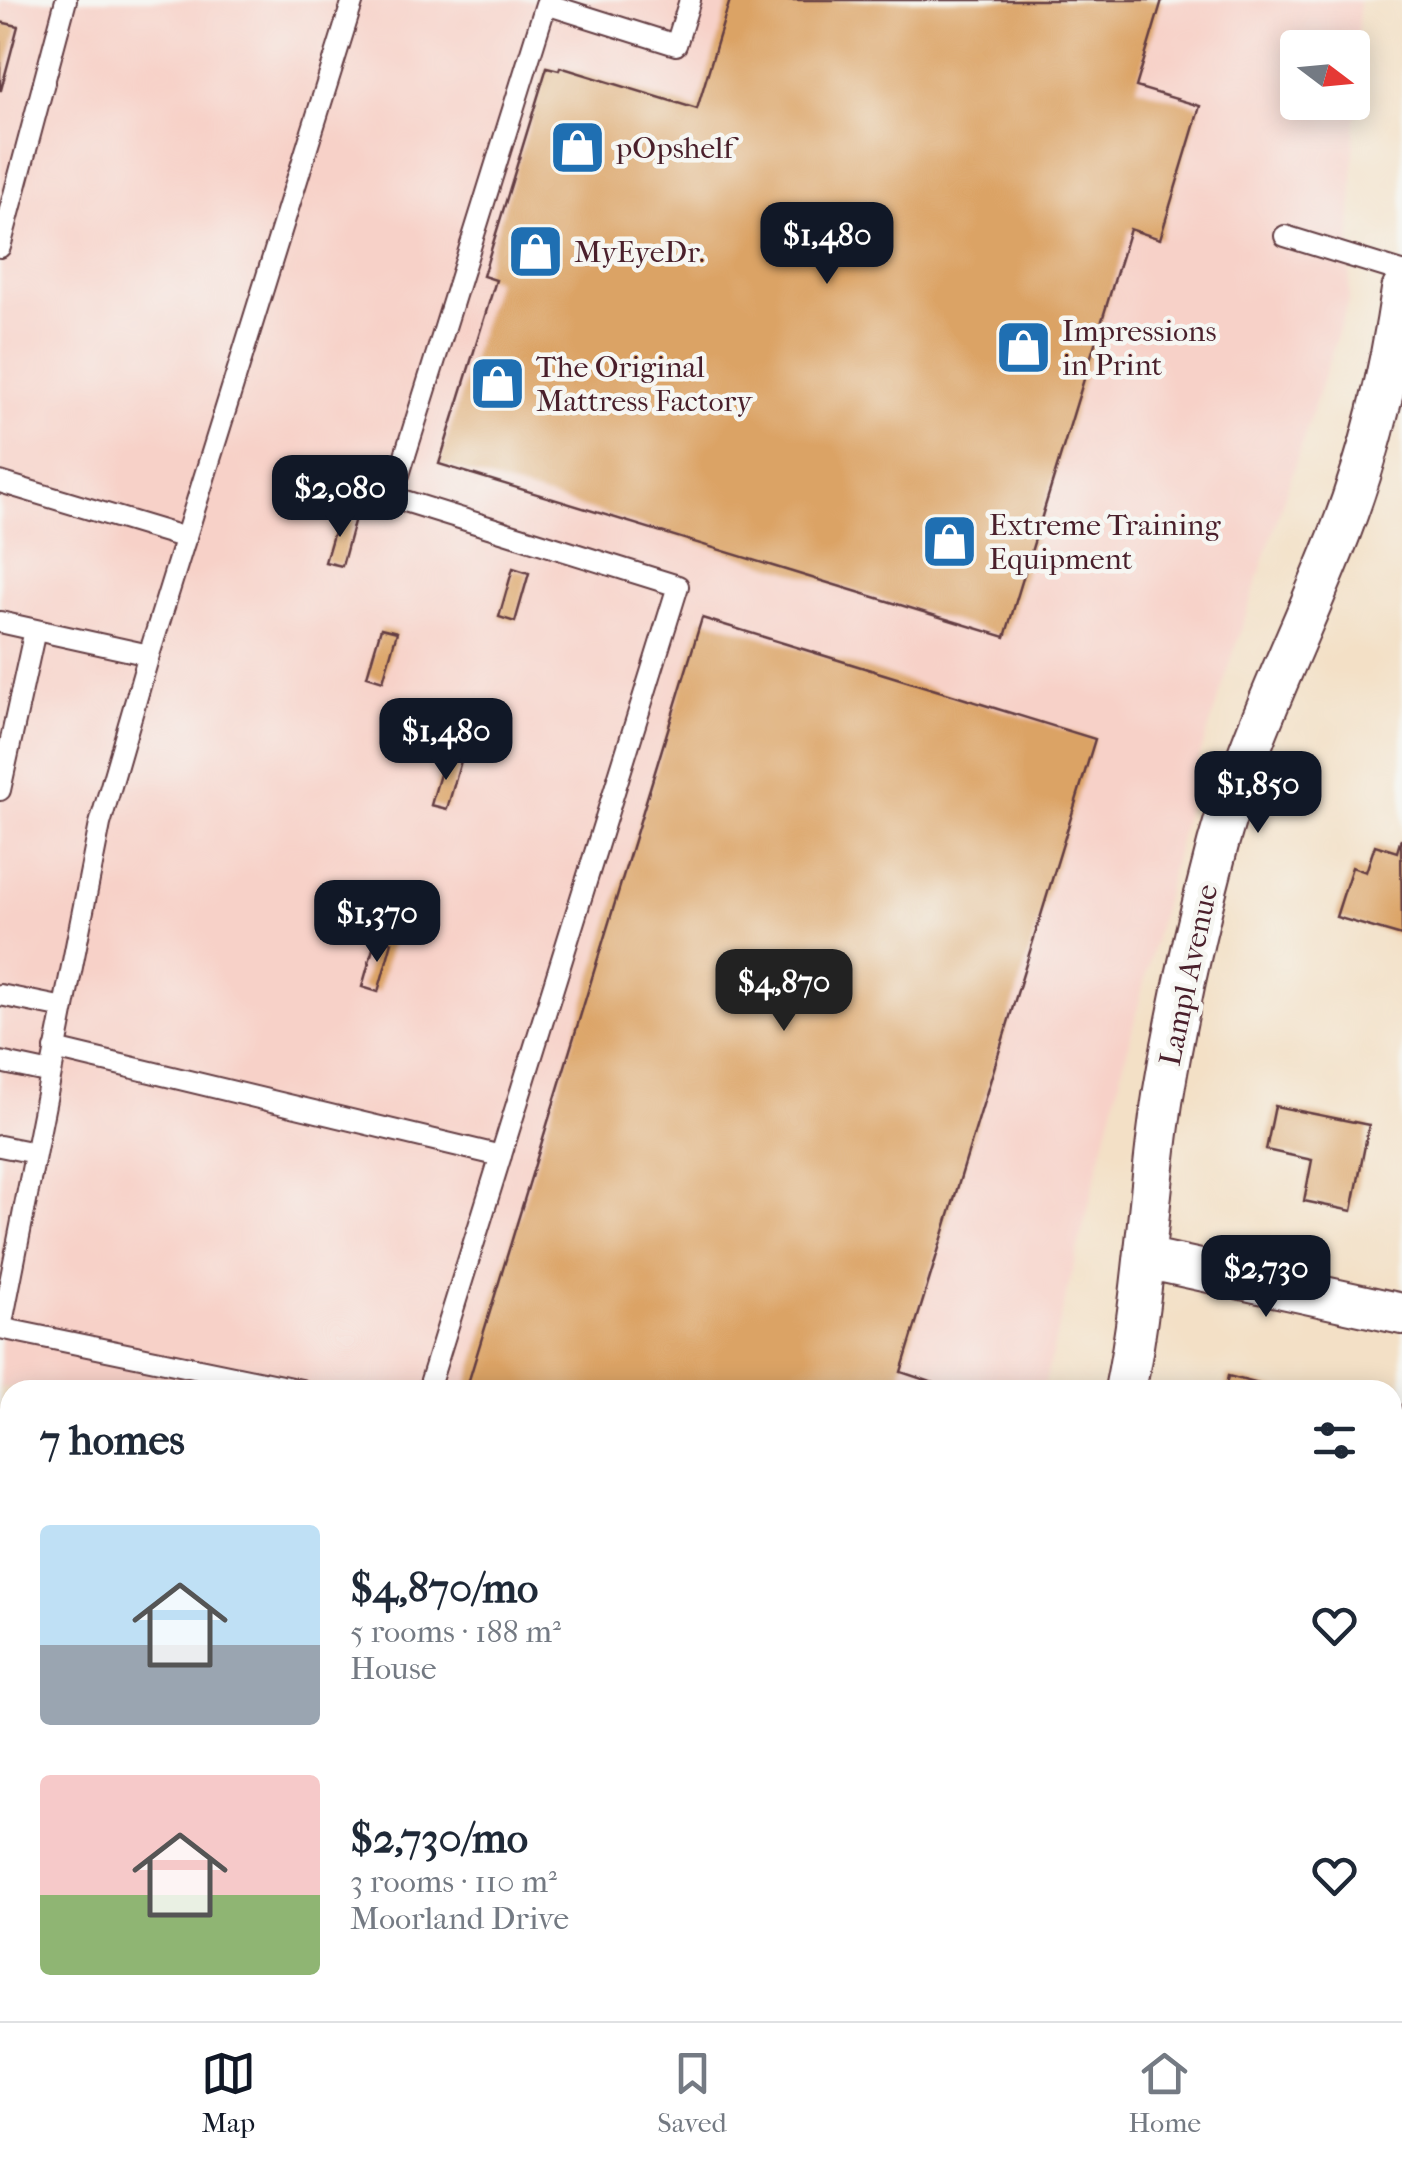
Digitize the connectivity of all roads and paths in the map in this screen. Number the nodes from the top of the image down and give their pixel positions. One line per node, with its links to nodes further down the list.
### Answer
1 (66, 0): 5 (lane)
2 (353, 0): 9 (lane)
3 (690, 0): 21 (lane)
4 (1285, 236): 6 (lane)
5 (0, 246)
6 (1402, 272)
7 (1402, 290): 22 (street, Lampl Avenue)
8 (0, 482): 9 (lane)
9 (186, 538): 12 (lane)
10 (0, 622): 11 (lane)
11 (35, 630): 12 (lane); 13 (lane)
12 (149, 655): 15 (lane)
13 (0, 790)
14 (0, 995): 15 (lane)
15 (64, 1008): 16 (lane)
16 (56, 1048): 18 (lane); 21 (lane)
17 (0, 1062): 18 (lane)
18 (51, 1073): 20 (lane)
19 (0, 1146): 20 (lane)
20 (35, 1153): 24 (lane)
21 (501, 1156): 26 (lane)
22 (1145, 1258): 23 (street); 27 (street, Lampl Avenue)
23 (1402, 1314)
24 (0, 1328): 25 (lane)
25 (252, 1380)
26 (431, 1380)
27 (1127, 1380)

